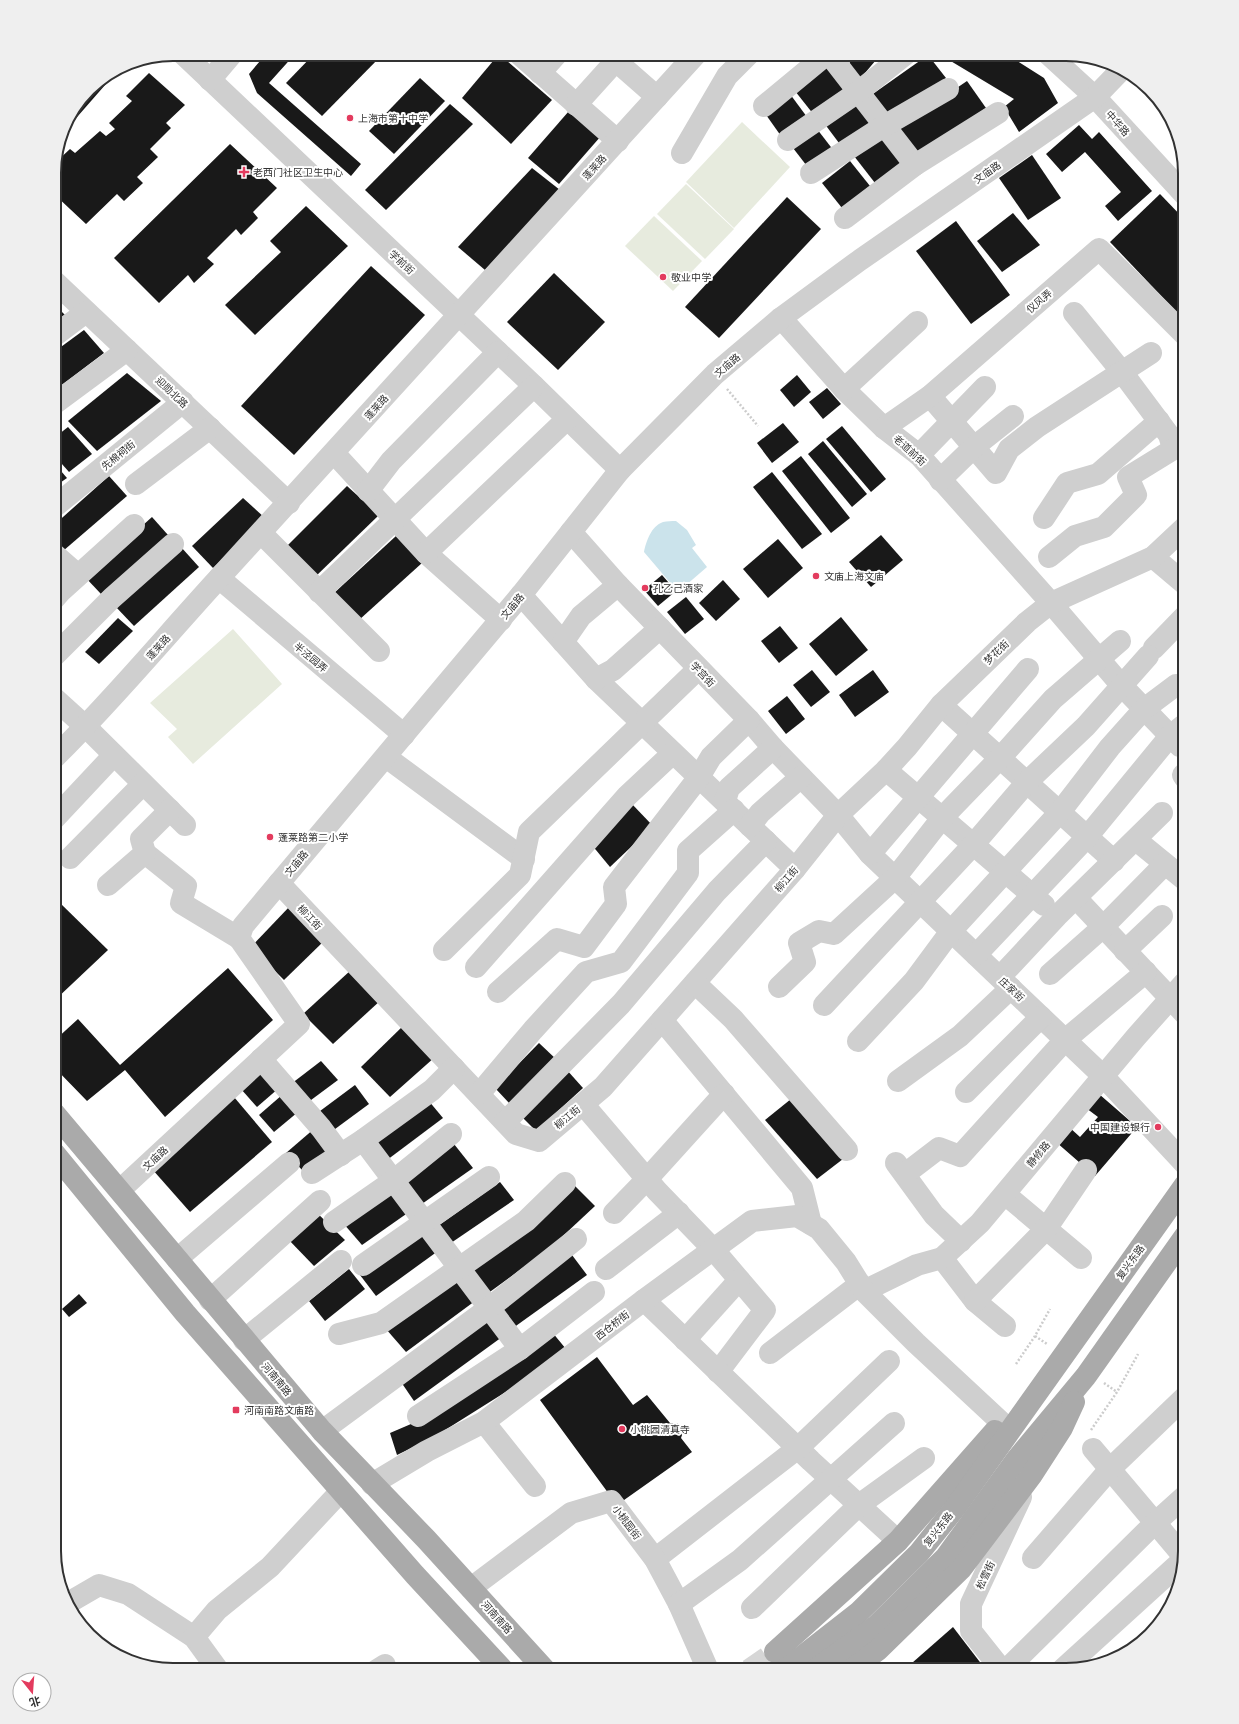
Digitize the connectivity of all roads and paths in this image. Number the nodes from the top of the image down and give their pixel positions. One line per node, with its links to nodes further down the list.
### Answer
1 (190, 61): 15 (street, 学前街)
2 (226, 61): 15 (street)
3 (527, 61): 13 (street)
4 (551, 61): 13 (street)
5 (611, 61): 20 (street)
6 (620, 61): 18 (street)
7 (690, 61): 18 (street, 蓬莱路)
8 (742, 61): 26 (street)
9 (819, 61): 21 (street)
10 (834, 61): 17 (street)
11 (897, 61): 17 (street)
12 (1056, 61): 19 (street, 中华路)
13 (540, 73): 20 (street)
14 (1117, 74): 19 (street, 文庙路)
15 (210, 80): 34 (street, 学前街)
16 (948, 89): 23 (street)
17 (858, 92): 23 (street); 24 (street)
18 (657, 97): 25 (street, 蓬莱路)
19 (1095, 97): 29 (street, 中华路); 35 (street, 文庙路)
20 (576, 105): 25 (street)
21 (764, 106)
22 (998, 113): 27 (street)
23 (884, 126): 27 (street); 28 (street)
24 (788, 140)
25 (618, 141): 34 (street, 蓬莱路)
26 (682, 153)
27 (914, 165): 30 (street)
28 (811, 173)
29 (1178, 187)
30 (845, 218)
31 (61, 288): 32 (street, 迎勋北路)
32 (86, 312): 38 (street); 39 (street, 迎勋北路)
33 (1074, 313): 42 (street)
34 (459, 316): 40 (street, 学前街); 60 (street, 蓬莱路)
35 (781, 318): 43 (street, 文庙路); 46 (street, 老道前街)
36 (918, 322): 46 (street)
37 (1178, 328): 47 (street, 仪风弄)
38 (61, 331)
39 (127, 350): 48 (street); 49 (street, 迎勋北路)
40 (498, 352): 44 (street, 学前街); 65 (street)
41 (1151, 353): 42 (street)
42 (1122, 372): 53 (street); 59 (street)
43 (715, 374): 54 (path); 62 (street, 文庙路)
44 (534, 386): 51 (street, 学前街); 69 (street)
45 (985, 387): 52 (street)
46 (844, 389): 56 (street, 老道前街)
47 (930, 396): 52 (street); 56 (street, 仪风弄)
48 (61, 399)
49 (183, 402): 55 (street, 迎勋北路); 66 (street, 先棉祠街)
50 (1013, 416): 59 (street)
51 (567, 419): 62 (street, 学前街); 75 (street)
52 (952, 421): 59 (street); 61 (street)
53 (1159, 421): 57 (street); 68 (street)
54 (758, 426)
55 (210, 428): 64 (street); 67 (street, 迎勋北路)
56 (884, 428): 61 (street, 老道前街)
57 (1178, 444)
58 (1178, 446): 76 (street)
59 (974, 448): 63 (street)
60 (334, 453): 65 (street); 67 (street, 蓬莱路)
61 (919, 455): 63 (street, 老道前街)
62 (620, 470): 71 (street, 文庙路)
63 (940, 480): 86 (street, 老道前街)
64 (136, 484)
65 (368, 491): 69 (street)
66 (61, 501)
67 (289, 503): 72 (street, 蓬莱路)
68 (1044, 518)
69 (395, 519): 75 (street); 84 (street)
70 (134, 525): 79 (street)
71 (570, 532): 82 (street, 学宫街); 85 (street, 文庙路)
72 (260, 533): 80 (street, 蓬莱路); 84 (street)
73 (1178, 534): 77 (street, 梦花街)
74 (173, 544): 92 (street)
75 (426, 553): 87 (street)
76 (1049, 557)
77 (1153, 557): 81 (street); 86 (street, 梦花街)
78 (61, 560): 79 (street)
79 (78, 575): 83 (street)
80 (219, 578): 105 (street, 蓬莱路); 107 (street, 半泾园弄)
81 (1178, 578)
82 (618, 585): 89 (street, 学宫街); 91 (street)
83 (61, 592)
84 (319, 592): 93 (street)
85 (521, 595): 87 (street, 文庙路); 91 (street)
86 (1051, 603): 94 (street, 老道前街); 101 (street, 梦花街)
87 (501, 620): 107 (street, 文庙路)
88 (1178, 623): 99 (street)
89 (660, 628): 96 (street, 学宫街); 97 (street)
90 (1120, 641): 94 (street)
91 (563, 642): 97 (street)
92 (61, 649)
93 (379, 652)
94 (1099, 659): 99 (street, 老道前街); 114 (street)
95 (1028, 669): 106 (street)
96 (698, 670): 103 (street, 学宫街); 104 (street)
97 (596, 679): 104 (street)
98 (1176, 685): 102 (street)
99 (1122, 686): 102 (street, 老道前街); 118 (street)
100 (61, 704): 105 (street)
101 (941, 705): 106 (street); 115 (street, 梦花街)
102 (1144, 709): 108 (street, 老道前街); 123 (street)
103 (749, 720): 109 (street, 学宫街); 116 (street)
104 (642, 723): 111 (street); 135 (street)
105 (86, 727): 110 (street, 蓬莱路); 112 (street)
106 (974, 734): 114 (street); 120 (street)
107 (404, 735): 113 (street, 文庙路)
108 (1178, 735): 128 (street)
109 (773, 748): 117 (street, 学宫街); 121 (street)
110 (61, 751)
111 (673, 753): 116 (street); 155 (street)
112 (114, 755): 119 (street); 122 (street)
113 (386, 756): 135 (street); 142 (street, 文庙路)
114 (1000, 758): 118 (street); 126 (street)
115 (886, 770): 120 (street); 125 (street, 梦花街)
116 (699, 777): 121 (street); 162 (street)
117 (801, 777): 125 (street, 学宫街); 127 (street)
118 (1027, 782): 123 (street); 131 (street)
119 (144, 784): 132 (street); 134 (street)
120 (918, 797): 126 (street); 133 (street)
121 (729, 806): 127 (street); 175 (street)
122 (61, 812)
123 (1060, 812): 128 (street); 139 (street)
124 (1162, 813): 129 (street)
125 (838, 815): 133 (street, 庄家街); 138 (street, 柳江街)
126 (942, 818): 131 (street); 141 (street)
127 (750, 826): 130 (street)
128 (1088, 837): 136 (street); 144 (street)
129 (1136, 840): 136 (street); 137 (street)
130 (766, 841): 138 (street); 179 (street)
131 (973, 845): 139 (street); 146 (street)
132 (145, 853): 143 (street); 151 (street)
133 (870, 854): 141 (street, 庄家街)
134 (70, 858)
135 (524, 859): 152 (street)
136 (1114, 861): 145 (street)
137 (1165, 864): 140 (street); 149 (street)
138 (795, 869): 158 (street, 柳江街)
139 (1005, 872): 144 (street); 150 (street)
140 (1178, 873)
141 (895, 878): 146 (street, 庄家街); 160 (street)
142 (279, 883): 151 (street, 文庙路); 171 (street, 柳江街)
143 (108, 885)
144 (1033, 896): 147 (street); 154 (street)
145 (1076, 898): 147 (street); 149 (street)
146 (920, 902): 150 (street, 庄家街); 164 (street)
147 (1057, 916): 159 (street)
148 (1162, 916): 153 (street)
149 (1102, 927): 153 (street); 157 (street)
150 (951, 931): 154 (street, 庄家街); 169 (street)
151 (239, 938): 170 (street, 文庙路)
152 (444, 950)
153 (1125, 951): 156 (street)
154 (976, 955): 159 (street, 庄家街)
155 (476, 967)
156 (1146, 972): 163 (street); 168 (street)
157 (1050, 974)
158 (695, 983): 167 (street, 柳江街); 182 (street)
159 (1005, 983): 166 (street, 庄家街); 173 (street)
160 (779, 987)
161 (1178, 989): 163 (street, 静修路)
162 (498, 992)
163 (1170, 998): 165 (street); 172 (street, 静修路)
164 (824, 1005)
165 (1178, 1007)
166 (1041, 1017): 168 (street, 庄家街); 174 (street)
167 (662, 1020): 176 (street); 177 (street, 柳江街)
168 (1065, 1040): 172 (street, 庄家街); 204 (street)
169 (858, 1041)
170 (261, 1059): 183 (street); 193 (street, 文庙路)
171 (454, 1068): 175 (street, 柳江街); 181 (street)
172 (1103, 1076): 184 (street, 庄家街); 194 (street, 静修路)
173 (898, 1081)
174 (966, 1092)
175 (479, 1094): 179 (street, 柳江街)
176 (724, 1094): 190 (street); 201 (street)
177 (583, 1104): 179 (street, 柳江街); 190 (street)
178 (61, 1121): 193 (main road, 河南南路)
179 (505, 1122)
180 (451, 1134): 191 (street)
181 (362, 1140): 183 (street); 191 (street)
182 (848, 1150)
183 (341, 1155): 188 (street)
184 (1178, 1156)
185 (61, 1162): 249 (main road)
186 (289, 1163): 209 (street)
187 (1086, 1170): 202 (street)
188 (312, 1173)
189 (489, 1177): 200 (street)
190 (647, 1179): 197 (street); 198 (street)
191 (393, 1181): 199 (street); 200 (street)
192 (565, 1183): 212 (street)
193 (120, 1190): 209 (main road, 河南南路)
194 (1004, 1194): 202 (street); 204 (street, 静修路)
195 (1178, 1195): 229 (main road, 复兴东路)
196 (320, 1201): 217 (street)
197 (614, 1213)
198 (679, 1213): 206 (street); 213 (street)
199 (334, 1222)
200 (425, 1223): 211 (street); 212 (street)
201 (811, 1224): 206 (street, 西仓桥街); 215 (street, 西仓桥街)
202 (1046, 1229): 208 (street); 219 (street)
203 (576, 1239): 220 (street)
204 (961, 1241): 207 (street, 静修路)
205 (1178, 1246): 233 (main road)
206 (713, 1249): 214 (street); 218 (street, 西仓桥街)
207 (942, 1258): 215 (street, 静修路); 219 (street)
208 (1081, 1258)
209 (177, 1259): 217 (main road, 河南南路)
210 (342, 1261): 224 (street)
211 (363, 1265)
212 (459, 1268): 220 (street); 223 (street)
213 (606, 1269)
214 (740, 1280): 225 (street); 232 (street)
215 (862, 1287): 227 (street, 静修路); 239 (street)
216 (594, 1292): 226 (street)
217 (210, 1300): 224 (main road, 河南南路)
218 (644, 1300): 225 (street); 236 (street, 西仓桥街)
219 (975, 1301): 222 (street)
220 (489, 1308): 226 (street); 240 (street)
221 (1050, 1309): 231 (path)
222 (1005, 1326)
223 (339, 1334)
224 (244, 1340): 240 (main road, 河南南路)
225 (685, 1340): 232 (street)
226 (520, 1349): 235 (street)
227 (770, 1353)
228 (1138, 1354): 237 (path)
229 (1060, 1359): 239 (main road, 复兴东路); 263 (main road, 复兴东路)
230 (889, 1361): 241 (street)
231 (1016, 1364)
232 (718, 1372): 241 (street)
233 (1086, 1376): 245 (main road); 268 (main road)
234 (1178, 1404): 244 (street)
235 (418, 1416)
236 (484, 1422): 247 (street, 西仓桥街); 248 (street)
237 (1096, 1422)
238 (894, 1423): 246 (street)
239 (1002, 1423): 253 (main road, 复兴东路)
240 (322, 1431): 247 (main road, 河南南路)
241 (798, 1448): 246 (street); 256 (street)
242 (1093, 1449): 244 (street)
243 (924, 1458): 251 (street)
244 (1110, 1469): 252 (street); 255 (street)
245 (1031, 1476): 269 (main road); 270 (street, 松雪街)
246 (832, 1479): 251 (street); 260 (street)
247 (372, 1484): 258 (main road, 河南南路)
248 (535, 1486)
249 (341, 1491): 262 (street); 265 (main road)
250 (1178, 1502): 252 (street)
251 (859, 1505): 253 (street); 261 (street)
252 (1155, 1523): 254 (street); 271 (street)
253 (898, 1541): 263 (main road, 复兴东路)
254 (1178, 1552)
255 (1033, 1558)
256 (655, 1559): 258 (street, 小桃园街); 260 (street, 小桃园街)
257 (1177, 1563): 272 (street)
258 (471, 1588): 266 (main road, 河南南路)
259 (73, 1600): 262 (street)
260 (679, 1604): 267 (street, 小桃园街)
261 (752, 1608)
262 (194, 1636): 264 (street)
263 (780, 1661)
264 (213, 1663)
265 (497, 1663)
266 (539, 1663)
267 (705, 1663)
268 (825, 1663)
269 (860, 1663)
270 (996, 1663)
271 (1013, 1663)
272 (1070, 1663)

